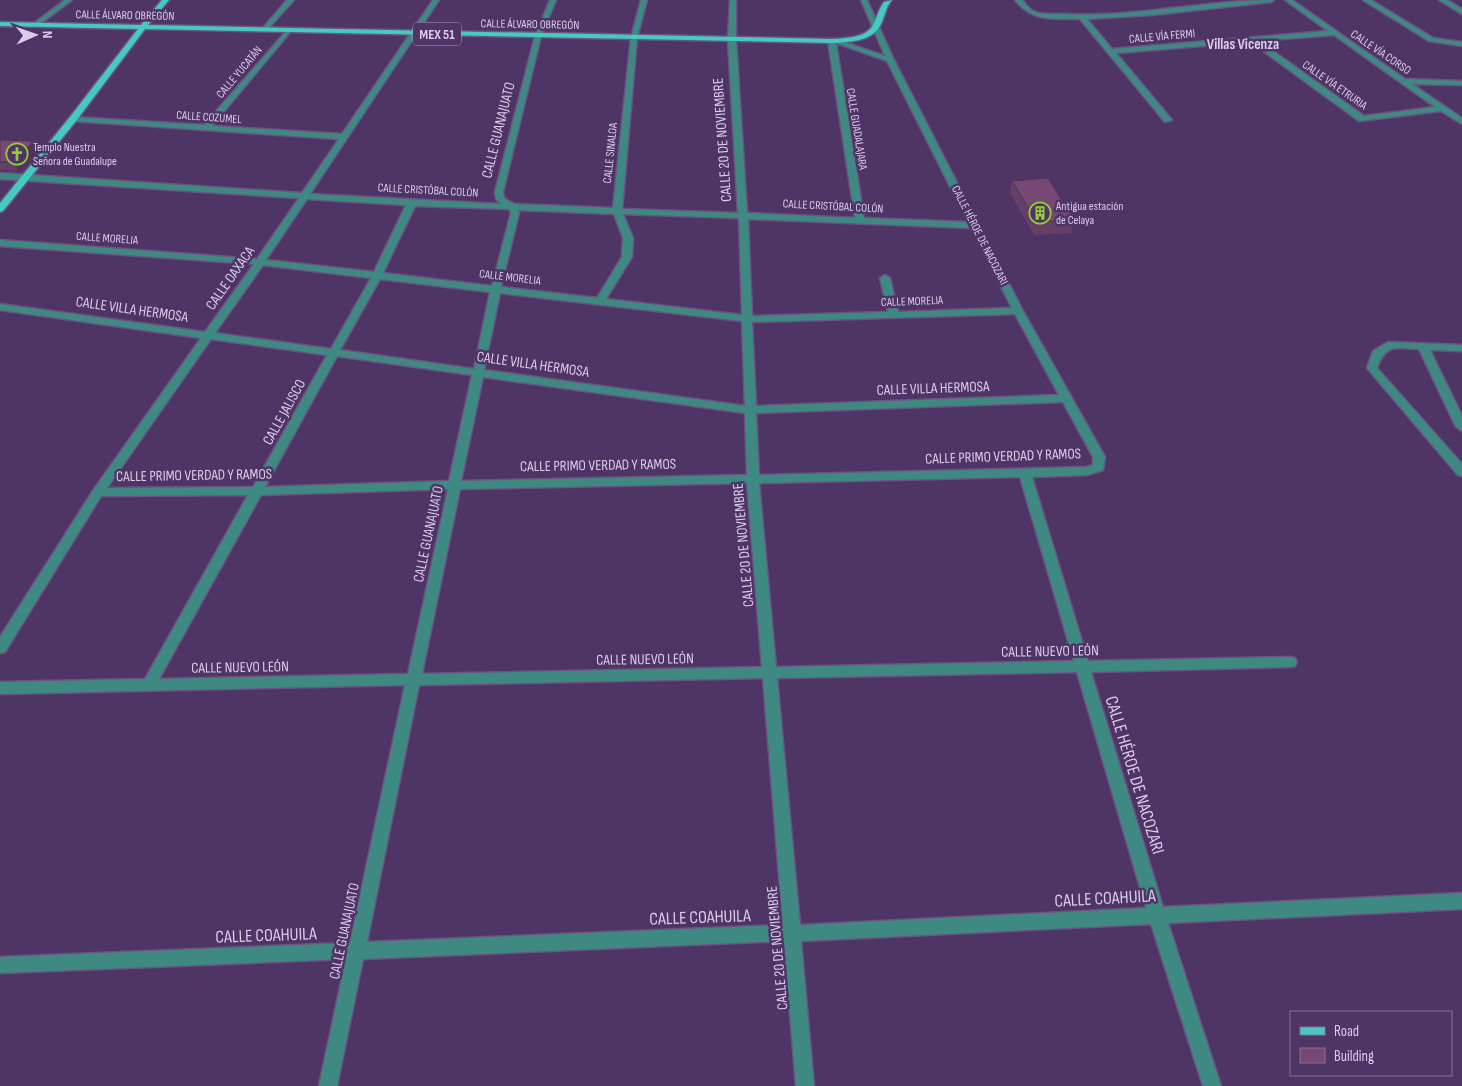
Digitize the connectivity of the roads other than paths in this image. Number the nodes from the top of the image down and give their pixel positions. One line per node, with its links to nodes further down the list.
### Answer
1 (69, 0): 18 (street)
2 (166, 0): 19 (main road)
3 (291, 0): 21 (street)
4 (436, 0): 23 (street, CALLE OAXACA)
5 (553, 0): 25 (street, CALLE GUANAJUATO)
6 (644, 0): 26 (street, CALLE SINALOA)
7 (733, 0): 27 (street, CALLE 20 DE NOVIEMBRE)
8 (864, 0): 20 (street, CALLE HÉROE DE NACOZARI)
9 (889, 0): 20 (main road)
10 (1018, 0): 16 (street)
11 (1272, 0): 16 (street)
12 (1288, 0): 24 (street, CALLE VÍA CORSO)
13 (1366, 0): 30 (street)
14 (1442, 0): 15 (street)
15 (1462, 12)
16 (1082, 17): 31 (street)
17 (0, 24): 18 (main road, CALLE ÁLVARO OBREGÓN / MEX 51)
18 (35, 25): 19 (main road, CALLE ÁLVARO OBREGÓN / MEX 51)
19 (143, 27): 21 (main road, CALLE ÁLVARO OBREGÓN / MEX 51); 36 (main road)
20 (876, 28): 29 (main road, CALLE ÁLVARO OBREGÓN); 32 (street, CALLE HÉROE DE NACOZARI)
21 (264, 30): 22 (main road, CALLE ÁLVARO OBREGÓN / MEX 51)
22 (289, 30): 23 (main road, CALLE ÁLVARO OBREGÓN / MEX 51); 39 (street, CALLE YUCATÁN)
23 (414, 33): 25 (main road, CALLE ÁLVARO OBREGÓN / MEX 51); 40 (street, CALLE OAXACA)
24 (1334, 33): 28 (street, CALLE VÍA FERMI); 33 (street, CALLE VÍA CORSO)
25 (538, 36): 26 (main road, CALLE ÁLVARO OBREGÓN / MEX 51); 45 (street, CALLE GUANAJUATO)
26 (634, 38): 27 (main road, CALLE ÁLVARO OBREGÓN / MEX 51); 47 (street, CALLE SINALOA)
27 (732, 40): 29 (main road, CALLE ÁLVARO OBREGÓN); 48 (street, CALLE 20 DE NOVIEMBRE)
28 (1253, 40): 31 (street, CALLE VÍA FERMI); 35 (street, CALLE VÍA ETRURIA)
29 (834, 41): 32 (street); 49 (street, CALLE GUADALAJARA)
30 (1462, 44)
31 (1112, 51): 37 (street)
32 (890, 60): 50 (street, CALLE HÉROE DE NACOZARI)
33 (1403, 81): 34 (street); 35 (street, CALLE VÍA CORSO)
34 (1462, 84)
35 (1442, 108): 38 (street, CALLE VÍA CORSO)
36 (73, 119): 39 (street, CALLE COZUMEL); 42 (main road)
37 (1168, 120)
38 (1462, 122)
39 (206, 128): 40 (street, CALLE COZUMEL)
40 (344, 137): 43 (street, CALLE OAXACA)
41 (0, 176): 42 (street, CALLE CRISTÓBAL COLÓN)
42 (26, 178): 43 (street, CALLE CRISTÓBAL COLÓN); 46 (main road)
43 (304, 196): 44 (street, CALLE CRISTÓBAL COLÓN); 52 (street, CALLE OAXACA)
44 (412, 203): 45 (street, CALLE CRISTÓBAL COLÓN); 53 (street, CALLE JALISCO)
45 (512, 207): 47 (street, CALLE CRISTÓBAL COLÓN); 55 (street, CALLE GUANAJUATO)
46 (0, 209)
47 (617, 210): 48 (street, CALLE CRISTÓBAL COLÓN); 56 (street, CALLE SINALOA)
48 (743, 215): 49 (street, CALLE CRISTÓBAL COLÓN); 60 (street, CALLE 20 DE NOVIEMBRE)
49 (860, 220): 50 (street, CALLE CRISTÓBAL COLÓN)
50 (975, 225): 58 (street, CALLE HÉROE DE NACOZARI)
51 (0, 243): 52 (street, CALLE MORELIA)
52 (260, 262): 53 (street, CALLE MORELIA); 61 (street, CALLE OAXACA)
53 (377, 275): 55 (street, CALLE MORELIA); 64 (street, CALLE JALISCO)
54 (885, 278): 59 (street)
55 (496, 288): 56 (street, CALLE MORELIA); 65 (street, CALLE GUANAJUATO)
56 (600, 301): 60 (street, CALLE MORELIA)
57 (0, 307): 61 (street, CALLE VILLA HERMOSA)
58 (1018, 311): 59 (street, CALLE MORELIA); 66 (street, CALLE HÉROE DE NACOZARI)
59 (894, 314): 60 (street, CALLE MORELIA)
60 (748, 319): 67 (street, CALLE 20 DE NOVIEMBRE)
61 (208, 335): 64 (street, CALLE VILLA HERMOSA); 75 (street, CALLE OAXACA)
62 (1422, 345): 63 (street); 68 (street); 70 (street)
63 (1462, 348)
64 (334, 353): 65 (street, CALLE VILLA HERMOSA); 74 (street, CALLE JALISCO)
65 (478, 372): 67 (street, CALLE VILLA HERMOSA); 73 (street, CALLE GUANAJUATO)
66 (1065, 398): 67 (street, CALLE VILLA HERMOSA); 69 (street, CALLE HÉROE DE NACOZARI)
67 (751, 410): 72 (street, CALLE 20 DE NOVIEMBRE)
68 (1462, 426)
69 (1099, 467): 71 (street, CALLE PRIMO VERDAD Y RAMOS)
70 (1462, 472)
71 (1025, 473): 72 (street, CALLE PRIMO VERDAD Y RAMOS); 78 (street, CALLE HÉROE DE NACOZARI)
72 (753, 478): 73 (street, CALLE PRIMO VERDAD Y RAMOS); 79 (street, CALLE 20 DE NOVIEMBRE)
73 (455, 485): 74 (street, CALLE PRIMO VERDAD Y RAMOS); 80 (street, CALLE GUANAJUATO)
74 (257, 491): 75 (street, CALLE PRIMO VERDAD Y RAMOS); 81 (street, CALLE JALISCO)
75 (98, 492): 76 (street, CALLE OAXACA)
76 (0, 648)
77 (1290, 662): 78 (street, CALLE NUEVO LEÓN)
78 (1083, 666): 79 (street, CALLE NUEVO LEÓN); 84 (street, CALLE HÉROE DE NACOZARI)
79 (770, 672): 80 (street, CALLE NUEVO LEÓN); 85 (street, CALLE 20 DE NOVIEMBRE)
80 (414, 680): 81 (street, CALLE NUEVO LEÓN); 86 (street, CALLE GUANAJUATO)
81 (149, 685): 82 (street, CALLE NUEVO LEÓN)
82 (0, 688)
83 (1462, 901): 84 (street, CALLE COAHUILA)
84 (1157, 916): 85 (street, CALLE COAHUILA); 90 (street, CALLE HÉROE DE NACOZARI)
85 (792, 933): 86 (street, CALLE COAHUILA); 89 (street, CALLE 20 DE NOVIEMBRE)
86 (357, 952): 87 (street, CALLE COAHUILA); 88 (street, CALLE GUANAJUATO)
87 (0, 965)
88 (328, 1086)
89 (805, 1086)
90 (1212, 1086)

